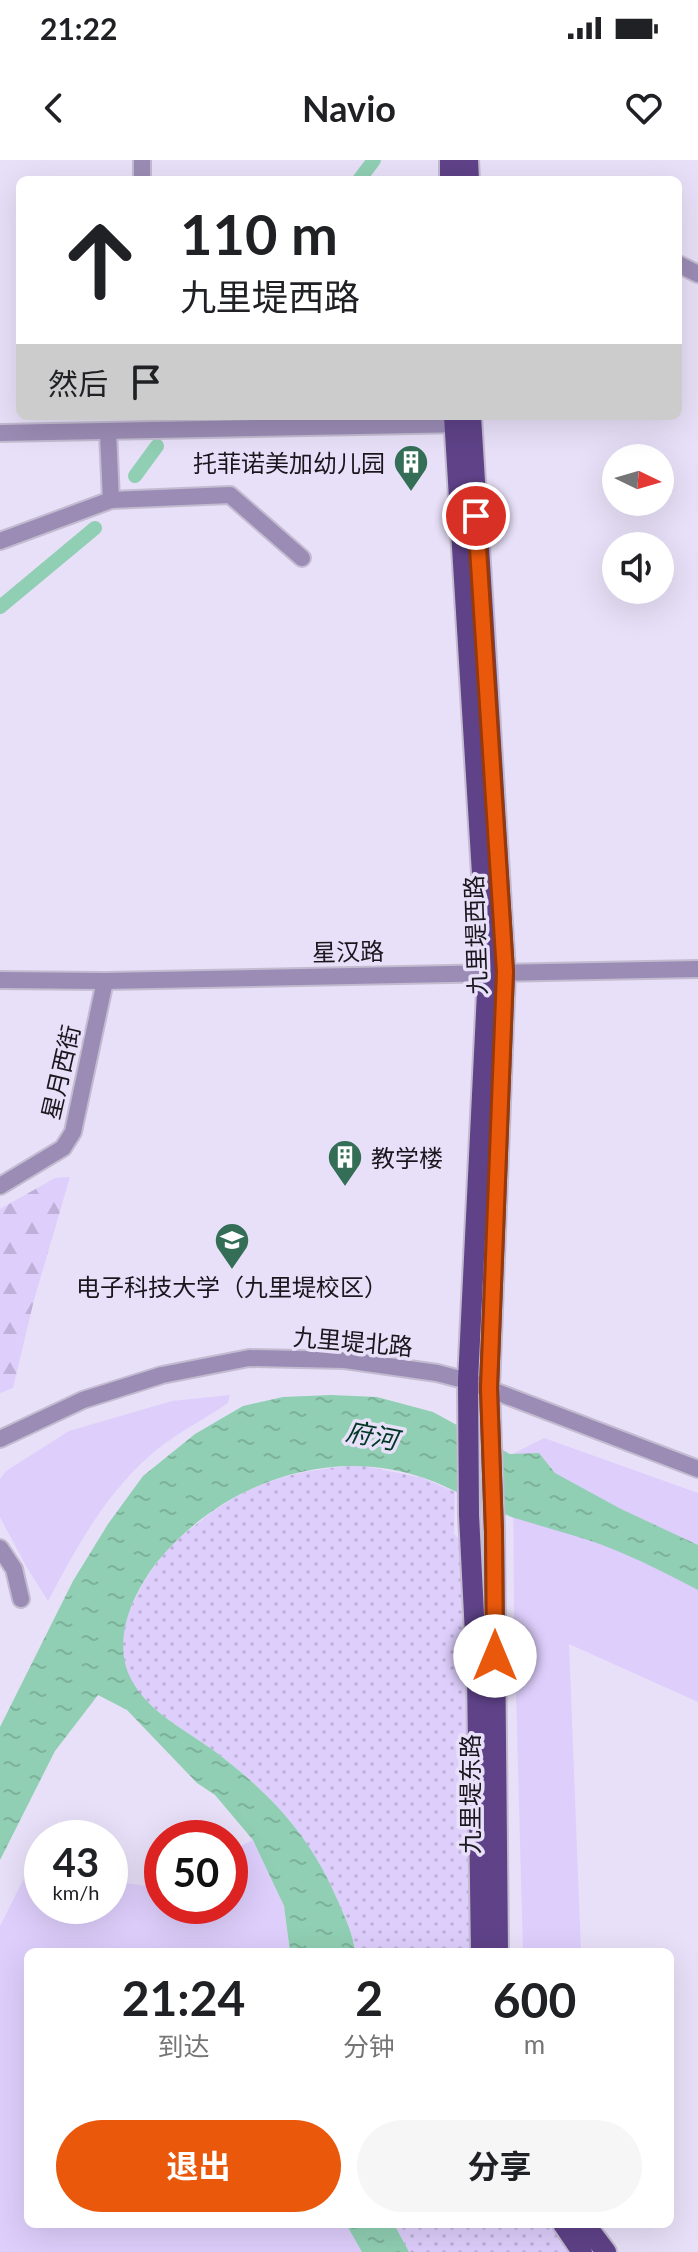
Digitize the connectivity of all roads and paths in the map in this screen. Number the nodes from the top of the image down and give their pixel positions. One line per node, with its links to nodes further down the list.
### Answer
1 (462, 420): 2 (street); 9 (main road, 九里堤西路)
2 (146, 424): 3 (street)
3 (108, 432): 4 (street); 5 (street)
4 (0, 433)
5 (111, 500): 6 (street); 7 (street)
6 (0, 541)
7 (302, 558)
8 (698, 969): 9 (street, 星汉路)
9 (496, 972): 11 (street, 星汉路); 13 (main road); 14 (main road, 九里堤西路)
10 (0, 980): 11 (street, 星汉路)
11 (105, 981): 12 (street, 星月西街)
12 (0, 1186)
13 (468, 1381): 14 (street, 九里堤北路); 15 (street, 九里堤北路); 20 (main road)
14 (489, 1388): 16 (main road, 九里堤西路); 17 (street, 九里堤北路)
15 (0, 1439)
16 (492, 1444): 21 (main road, 九里堤东路)
17 (698, 1469)
18 (0, 1548): 19 (street)
19 (0, 1570)
20 (481, 1948)
21 (498, 1948)
22 (566, 2228): 24 (main road)
23 (588, 2228): 25 (main road)
24 (582, 2252)
25 (606, 2252)

